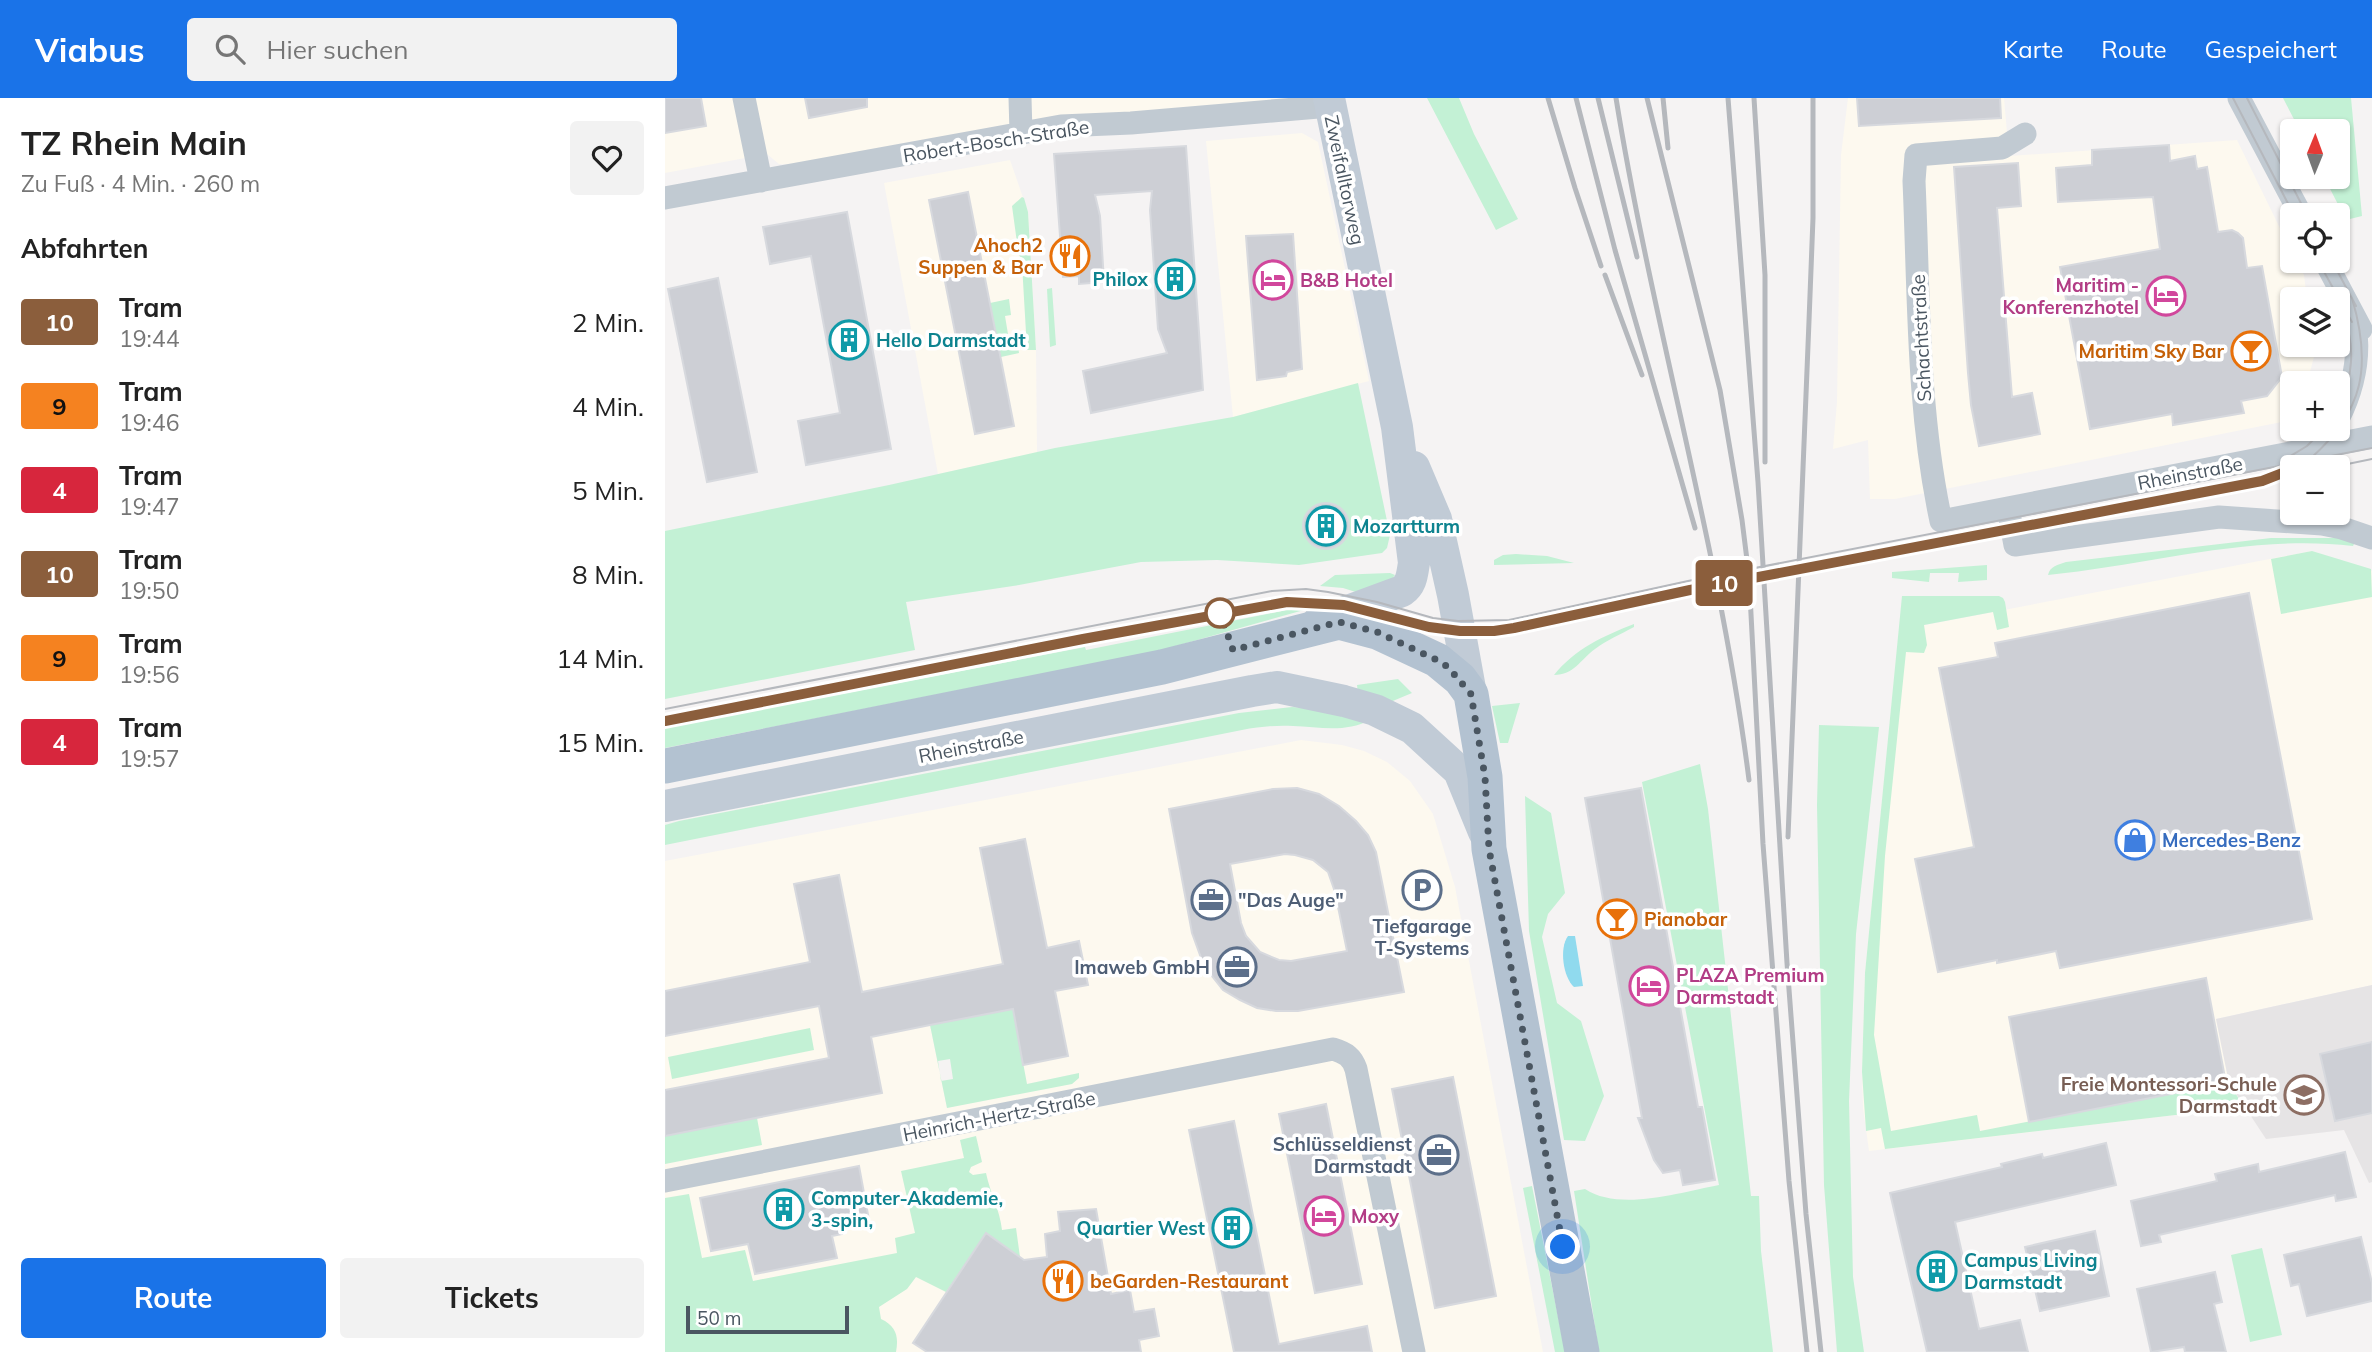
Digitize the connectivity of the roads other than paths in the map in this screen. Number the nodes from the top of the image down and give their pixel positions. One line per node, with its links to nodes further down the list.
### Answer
1 (744, 98): 7 (street)
2 (1020, 98): 5 (street)
3 (2239, 98): 9 (street)
4 (1329, 102): 5 (street, Robert-Bosch-Straße); 14 (street, Zweifalltorweg)
5 (1021, 133): 7 (street, Robert-Bosch-Straße)
6 (2025, 134): 17 (street, Schachtstraße)
7 (761, 181): 8 (street, Robert-Bosch-Straße)
8 (665, 198)
9 (2295, 203)
10 (2331, 273): 11 (street)
11 (2354, 317): 12 (street); 13 (street)
12 (2372, 349)
13 (2350, 396)
14 (1397, 427): 19 (street, Zweifalltorweg); 21 (street, Zweifalltorweg)
15 (2372, 437): 16 (street, Rheinstraße)
16 (2008, 508): 17 (street, Rheinstraße); 18 (street)
17 (1941, 521)
18 (2372, 538)
19 (1414, 563): 20 (street, Rheinstraße)
20 (1275, 639): 21 (main road, Rheinstraße); 22 (main road, Rheinstraße)
21 (1471, 694): 24 (main road)
22 (665, 766)
23 (665, 806): 24 (street, Rheinstraße)
24 (1489, 849): 27 (main road)
25 (665, 1181): 26 (street, Heinrich-Hertz-Straße)
26 (1414, 1352)
27 (1582, 1352)

